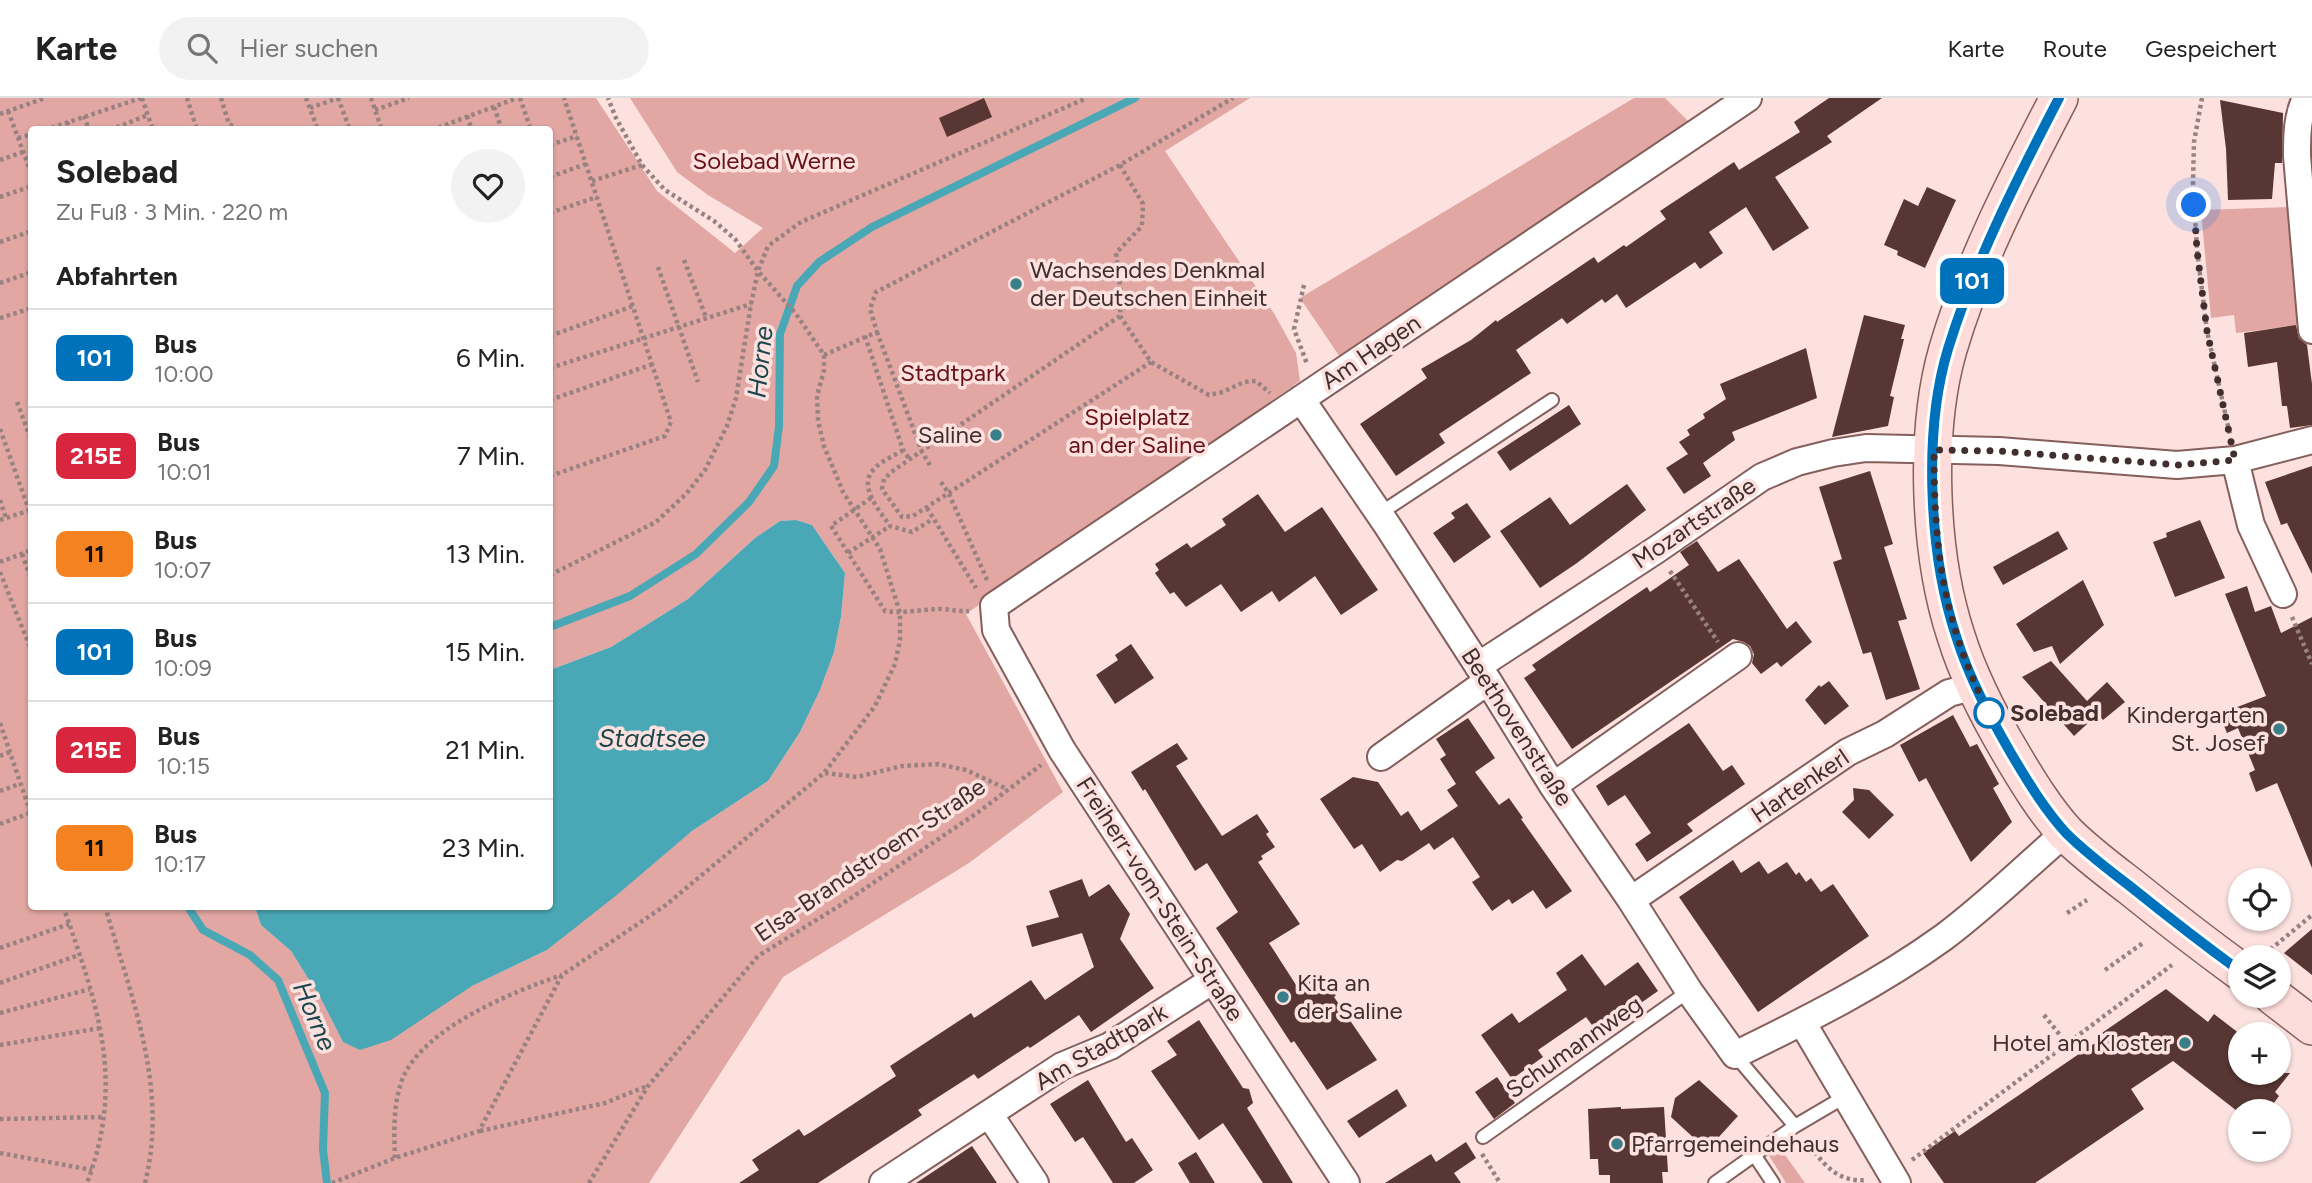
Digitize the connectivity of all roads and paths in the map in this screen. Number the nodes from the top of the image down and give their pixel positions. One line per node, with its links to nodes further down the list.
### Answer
1 (45, 98): 21 (path)
2 (141, 98): 23 (path); 24 (path)
3 (187, 98): 32 (path)
4 (221, 98): 33 (path)
5 (306, 98): 19 (path)
6 (338, 98): 19 (path); 35 (path)
7 (371, 98): 20 (path)
8 (409, 98): 20 (path)
9 (519, 98): 18 (path); 40 (path)
10 (564, 98): 42 (path)
11 (608, 98): 48 (path)
12 (1087, 98): 61 (path)
13 (1233, 98): 50 (path)
14 (1748, 98): 82 (street, Am Hagen)
15 (2059, 98): 90 (main road)
16 (2202, 98): 93 (path)
17 (2306, 98): 72 (street)
18 (494, 107): 25 (path); 39 (path)
19 (310, 108): 34 (path)
20 (375, 110): 36 (path)
21 (8, 111): 22 (path); 43 (path)
22 (0, 114)
23 (84, 116): 26 (path); 29 (path)
24 (148, 116): 30 (path); 31 (path)
25 (467, 116): 37 (path); 38 (path)
26 (67, 122): 27 (path); 28 (path)
27 (56, 126)
28 (68, 126)
29 (88, 126)
30 (121, 126)
31 (152, 126)
32 (196, 126)
33 (233, 126)
34 (317, 126)
35 (348, 126)
36 (381, 126)
37 (445, 126)
38 (471, 126)
39 (501, 126)
40 (530, 126)
41 (28, 135): 43 (path)
42 (577, 136): 44 (path); 47 (path)
43 (18, 138): 45 (path)
44 (553, 144)
45 (23, 152): 46 (path); 49 (path)
46 (0, 160)
47 (586, 164): 51 (path); 52 (path)
48 (642, 164): 52 (path); 61 (path)
49 (28, 165)
50 (1120, 165): 68 (path); 73 (path)
51 (553, 176)
52 (592, 181): 55 (path)
53 (28, 187): 54 (path)
54 (0, 197)
55 (597, 197): 56 (path); 66 (path)
56 (553, 212)
57 (28, 232): 58 (path)
58 (0, 242)
59 (684, 260): 69 (path)
60 (658, 267): 71 (path)
61 (758, 271): 65 (path); 77 (path)
62 (28, 273): 63 (path)
63 (0, 283)
64 (1304, 285): 82 (path)
65 (751, 304): 69 (path); 117 (path)
66 (634, 306): 74 (path); 76 (path)
67 (28, 309): 70 (path)
68 (1120, 316): 78 (path); 91 (path)
69 (706, 317): 71 (path)
70 (0, 318)
71 (678, 326): 76 (path); 81 (path)
72 (2312, 330)
73 (877, 332): 75 (path); 91 (path)
74 (553, 335)
75 (865, 336): 77 (path); 89 (path)
76 (644, 337): 79 (path); 80 (path)
77 (824, 355): 102 (path)
78 (1150, 362): 82 (path); 97 (path)
79 (653, 364): 83 (path); 95 (path)
80 (553, 367)
81 (698, 382)
82 (1286, 392): 104 (street, Beethovenstraße); 119 (street, Am Hagen)
83 (553, 399)
84 (1552, 400): 104 (lane)
85 (17, 402): 87 (path)
86 (0, 429): 100 (path)
87 (28, 431)
88 (2312, 440): 93 (street, Mozartstraße)
89 (903, 450): 92 (path); 98 (path)
90 (1934, 450): 93 (street, Mozartstraße); 110 (street, Mozartstraße); 125 (main road)
91 (922, 452): 92 (path); 94 (path)
92 (910, 460): 101 (path)
93 (2235, 460): 118 (street)
94 (931, 467)
95 (553, 475)
96 (941, 482): 97 (path)
97 (948, 494): 101 (path); 119 (path)
98 (871, 498): 102 (path); 108 (path)
99 (0, 500): 105 (path)
100 (28, 505)
101 (926, 508): 106 (path)
102 (856, 510): 109 (path); 112 (path)
103 (28, 511): 105 (path)
104 (1379, 514): 124 (street, Beethovenstraße)
105 (6, 518): 107 (path)
106 (933, 519): 108 (path); 119 (path)
107 (0, 520)
108 (890, 526): 109 (path)
109 (873, 537): 112 (path); 120 (path)
110 (1656, 550): 122 (path); 124 (street, Mozartstraße)
111 (28, 552): 113 (path)
112 (848, 553): 120 (path)
113 (22, 554): 114 (path); 115 (path)
114 (0, 562)
115 (28, 570)
116 (0, 572): 121 (path)
117 (553, 574)
118 (2283, 594): 123 (path)
119 (994, 606): 120 (path); 127 (street, Freiherr-vom-Stein-Straße)
120 (900, 613): 131 (path)
121 (28, 642)
122 (1735, 659): 133 (street)
123 (2312, 664)
124 (1483, 674): 130 (street, Mozartstraße); 133 (street, Beethovenstraße)
125 (1976, 686): 139 (main road); 140 (street, Hartenkerl)
126 (0, 723): 128 (path)
127 (1062, 750): 134 (path, Elsa-Brandstroem-Straße); 155 (street, Freiherr-vom-Stein-Straße)
128 (10, 752): 129 (path); 132 (path)
129 (0, 756)
130 (1381, 757)
131 (824, 773): 134 (path); 154 (path)
132 (20, 785): 135 (path); 136 (path)
133 (1553, 786): 140 (street, Beethovenstraße)
134 (1007, 789): 168 (path, Elsa-Brandstroem-Straße)
135 (0, 791)
136 (28, 807)
137 (28, 816): 138 (path)
138 (0, 824)
139 (2066, 832): 151 (main road); 162 (street)
140 (1631, 900): 158 (street, Beethovenstraße)
141 (2087, 900): 144 (path)
142 (64, 910): 146 (path)
143 (106, 910): 183 (path)
144 (2067, 913)
145 (2312, 915): 148 (path)
146 (69, 924): 149 (path); 150 (path)
147 (2143, 943): 153 (path)
148 (2276, 945)
149 (0, 948)
150 (79, 955): 156 (path); 157 (path)
151 (2228, 962)
152 (2172, 965): 165 (path)
153 (2105, 970)
154 (562, 975): 174 (path); 179 (path)
155 (1213, 980): 170 (street, Am Stadtpark); 188 (street, Freiherr-vom-Stein-Straße)
156 (0, 983)
157 (90, 989): 160 (path); 164 (path)
158 (1689, 991): 167 (street, Beethovenstraße); 175 (lane, Schumannweg)
159 (2289, 1008): 163 (main road)
160 (0, 1013)
161 (2044, 1014): 165 (path)
162 (1802, 1022): 167 (street); 169 (street)
163 (2312, 1026)
164 (101, 1028): 166 (path); 171 (path)
165 (2067, 1044): 181 (path)
166 (0, 1045)
167 (1735, 1055): 173 (lane)
168 (648, 1086): 174 (path); 185 (path, Elsa-Brandstroem-Straße)
169 (1846, 1096): 173 (lane); 181 (street)
170 (989, 1114): 186 (street, Am Stadtpark); 187 (street)
171 (105, 1116): 172 (path); 180 (path)
172 (0, 1119)
173 (1795, 1126): 178 (lane); 181 (path)
174 (479, 1131): 179 (path)
175 (1483, 1137)
176 (0, 1153): 180 (path)
177 (1481, 1153): 189 (path)
178 (1755, 1156): 190 (lane); 191 (lane)
179 (395, 1158): 184 (path)
180 (92, 1170): 182 (path)
181 (1894, 1179)
182 (87, 1183)
183 (145, 1183)
184 (332, 1183)
185 (589, 1183)
186 (883, 1183)
187 (1035, 1183)
188 (1346, 1183)
189 (1500, 1183)
190 (1715, 1183)
191 (1773, 1183)

